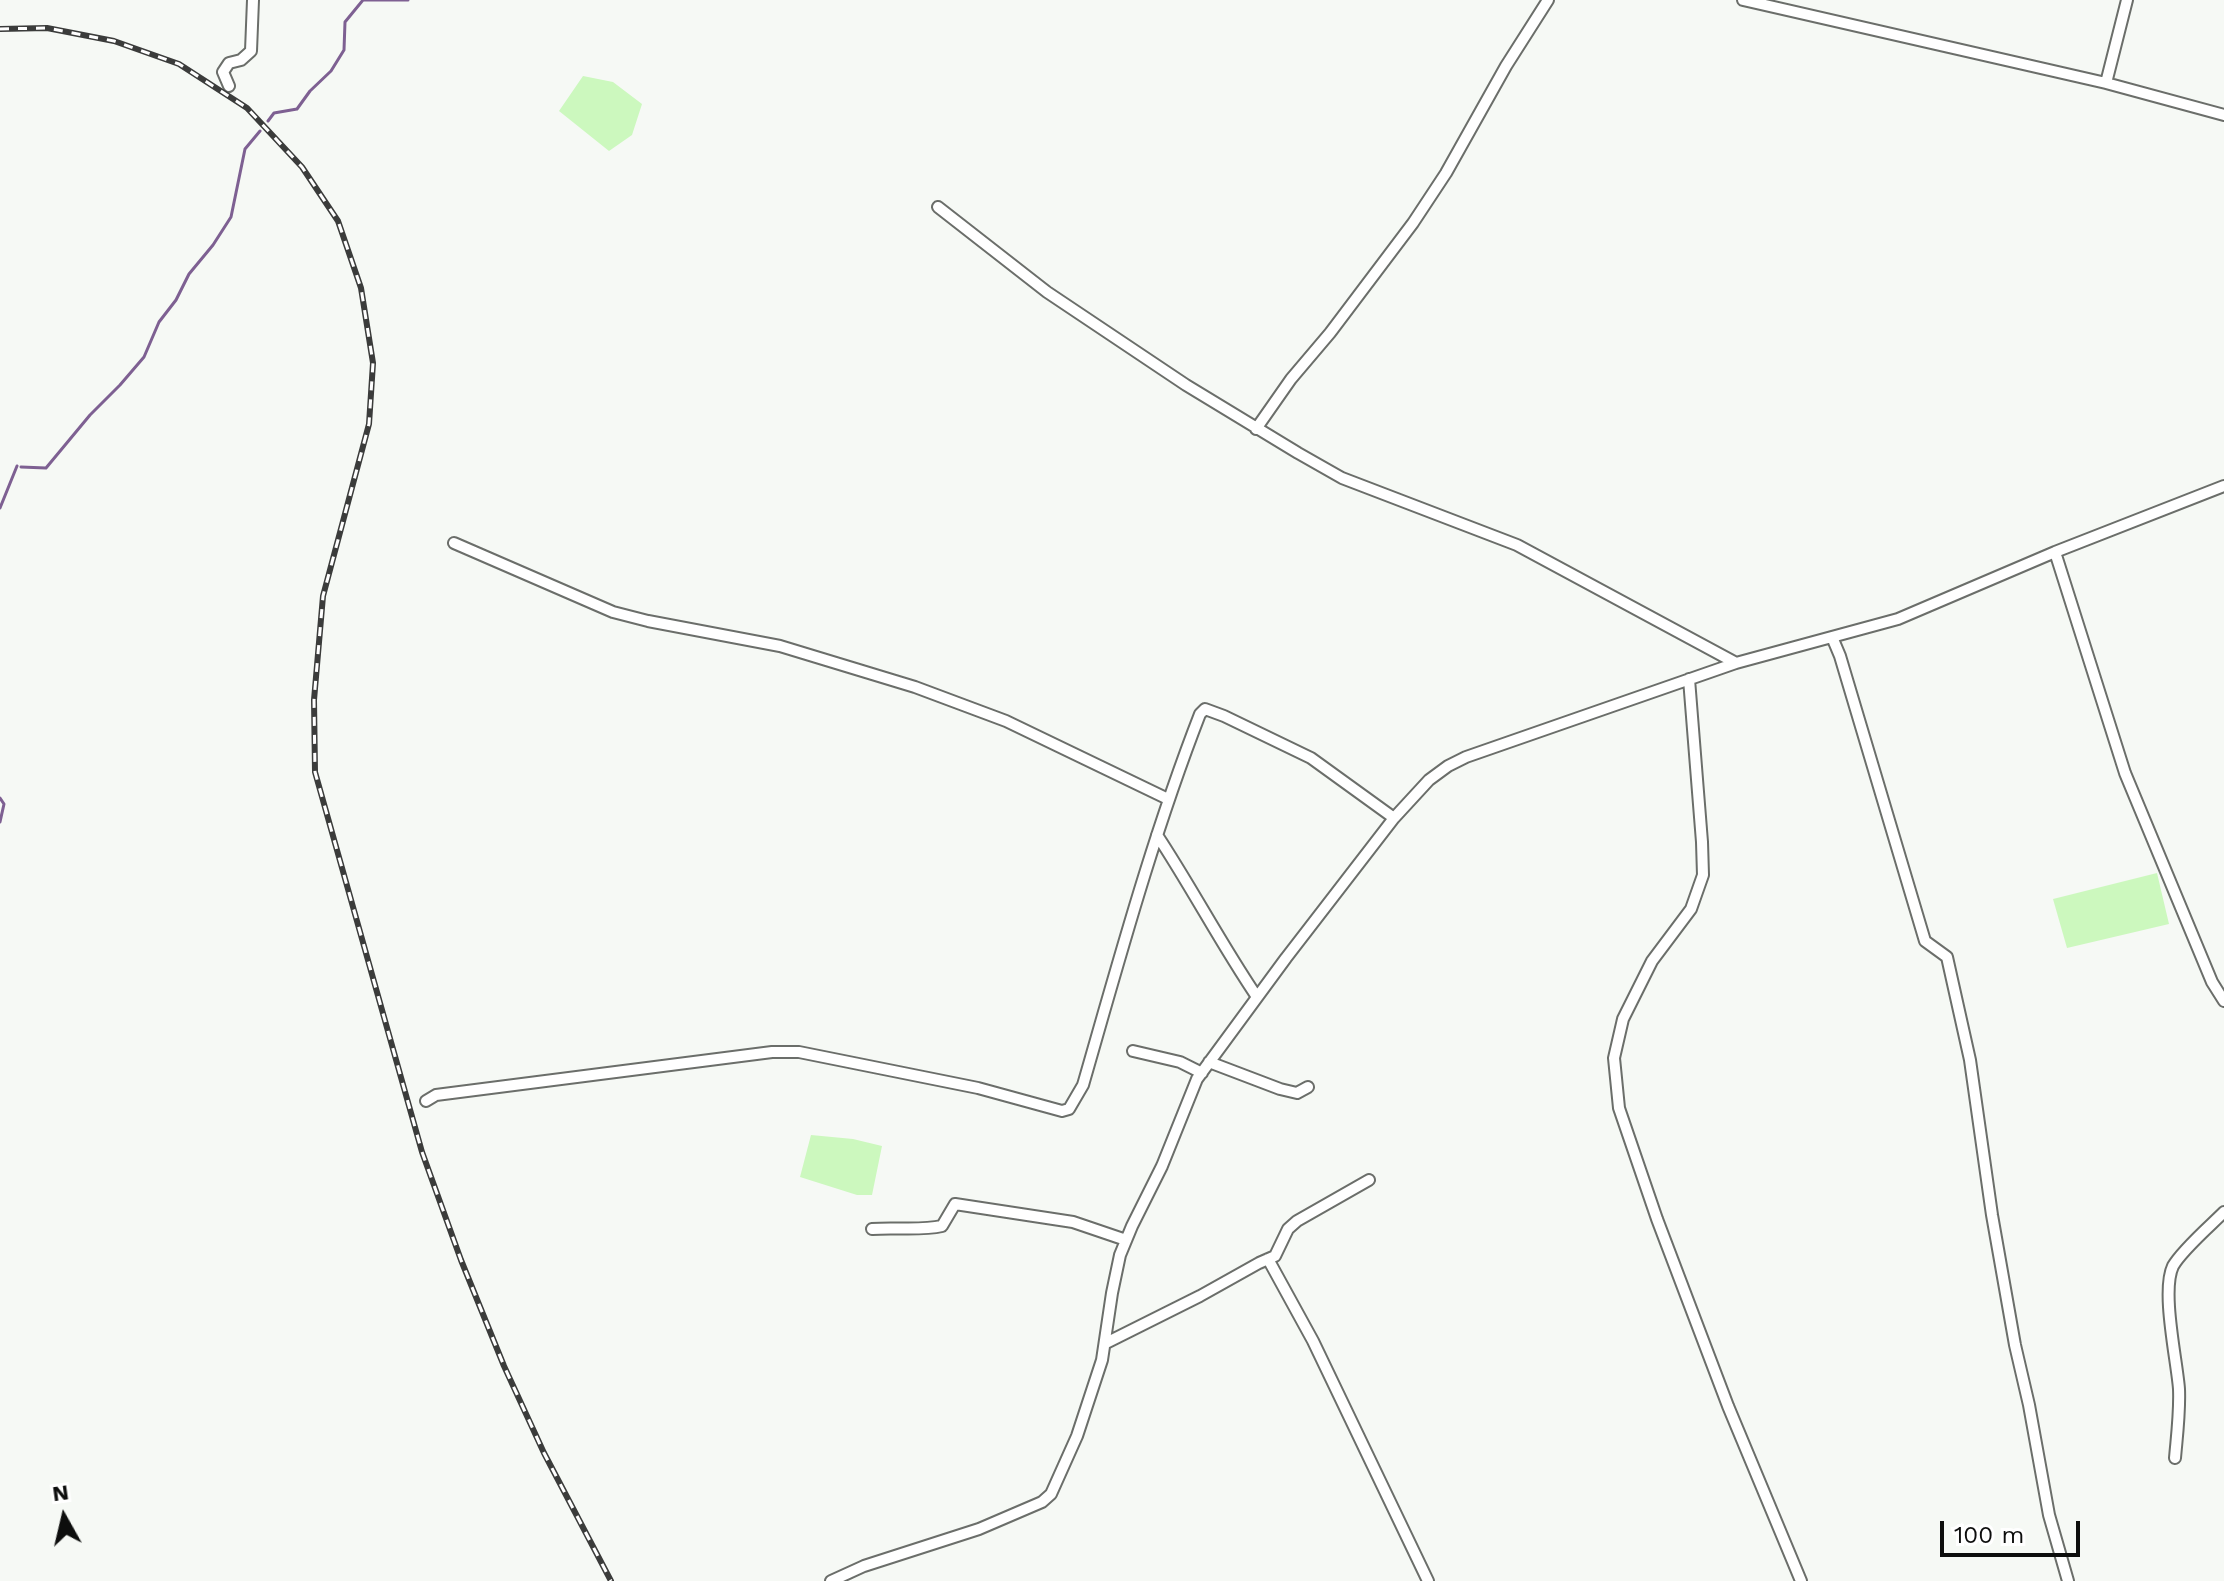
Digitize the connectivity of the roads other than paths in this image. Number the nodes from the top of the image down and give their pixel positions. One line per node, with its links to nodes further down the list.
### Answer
1 (253, 0): 6 (street)
2 (1548, 0): 9 (street)
3 (1743, 0): 5 (street)
4 (2127, 0): 5 (street)
5 (2106, 83): 7 (street)
6 (229, 86)
7 (2224, 115)
8 (938, 207): 9 (street)
9 (1256, 429): 14 (street)
10 (2224, 486): 12 (street)
11 (454, 543): 16 (street)
12 (2055, 552): 13 (street); 20 (street)
13 (1832, 637): 14 (street); 36 (street)
14 (1736, 663): 15 (street)
15 (1689, 679): 17 (street); 35 (street)
16 (1168, 799): 17 (street); 18 (street)
17 (1394, 818): 19 (street)
18 (1157, 835): 19 (street); 25 (street)
19 (1257, 997): 22 (street)
20 (2224, 1001)
21 (1133, 1051): 23 (street)
22 (1209, 1062): 23 (street); 24 (street)
23 (1202, 1073): 29 (street)
24 (1308, 1087)
25 (426, 1101)
26 (1369, 1180): 30 (street)
27 (2224, 1212): 32 (street)
28 (872, 1229): 29 (street)
29 (1126, 1240): 31 (street)
30 (1268, 1259): 31 (street); 34 (street)
31 (1106, 1343): 33 (street)
32 (2175, 1458)
33 (831, 1581)
34 (1428, 1581)
35 (1801, 1581)
36 (2068, 1581)

